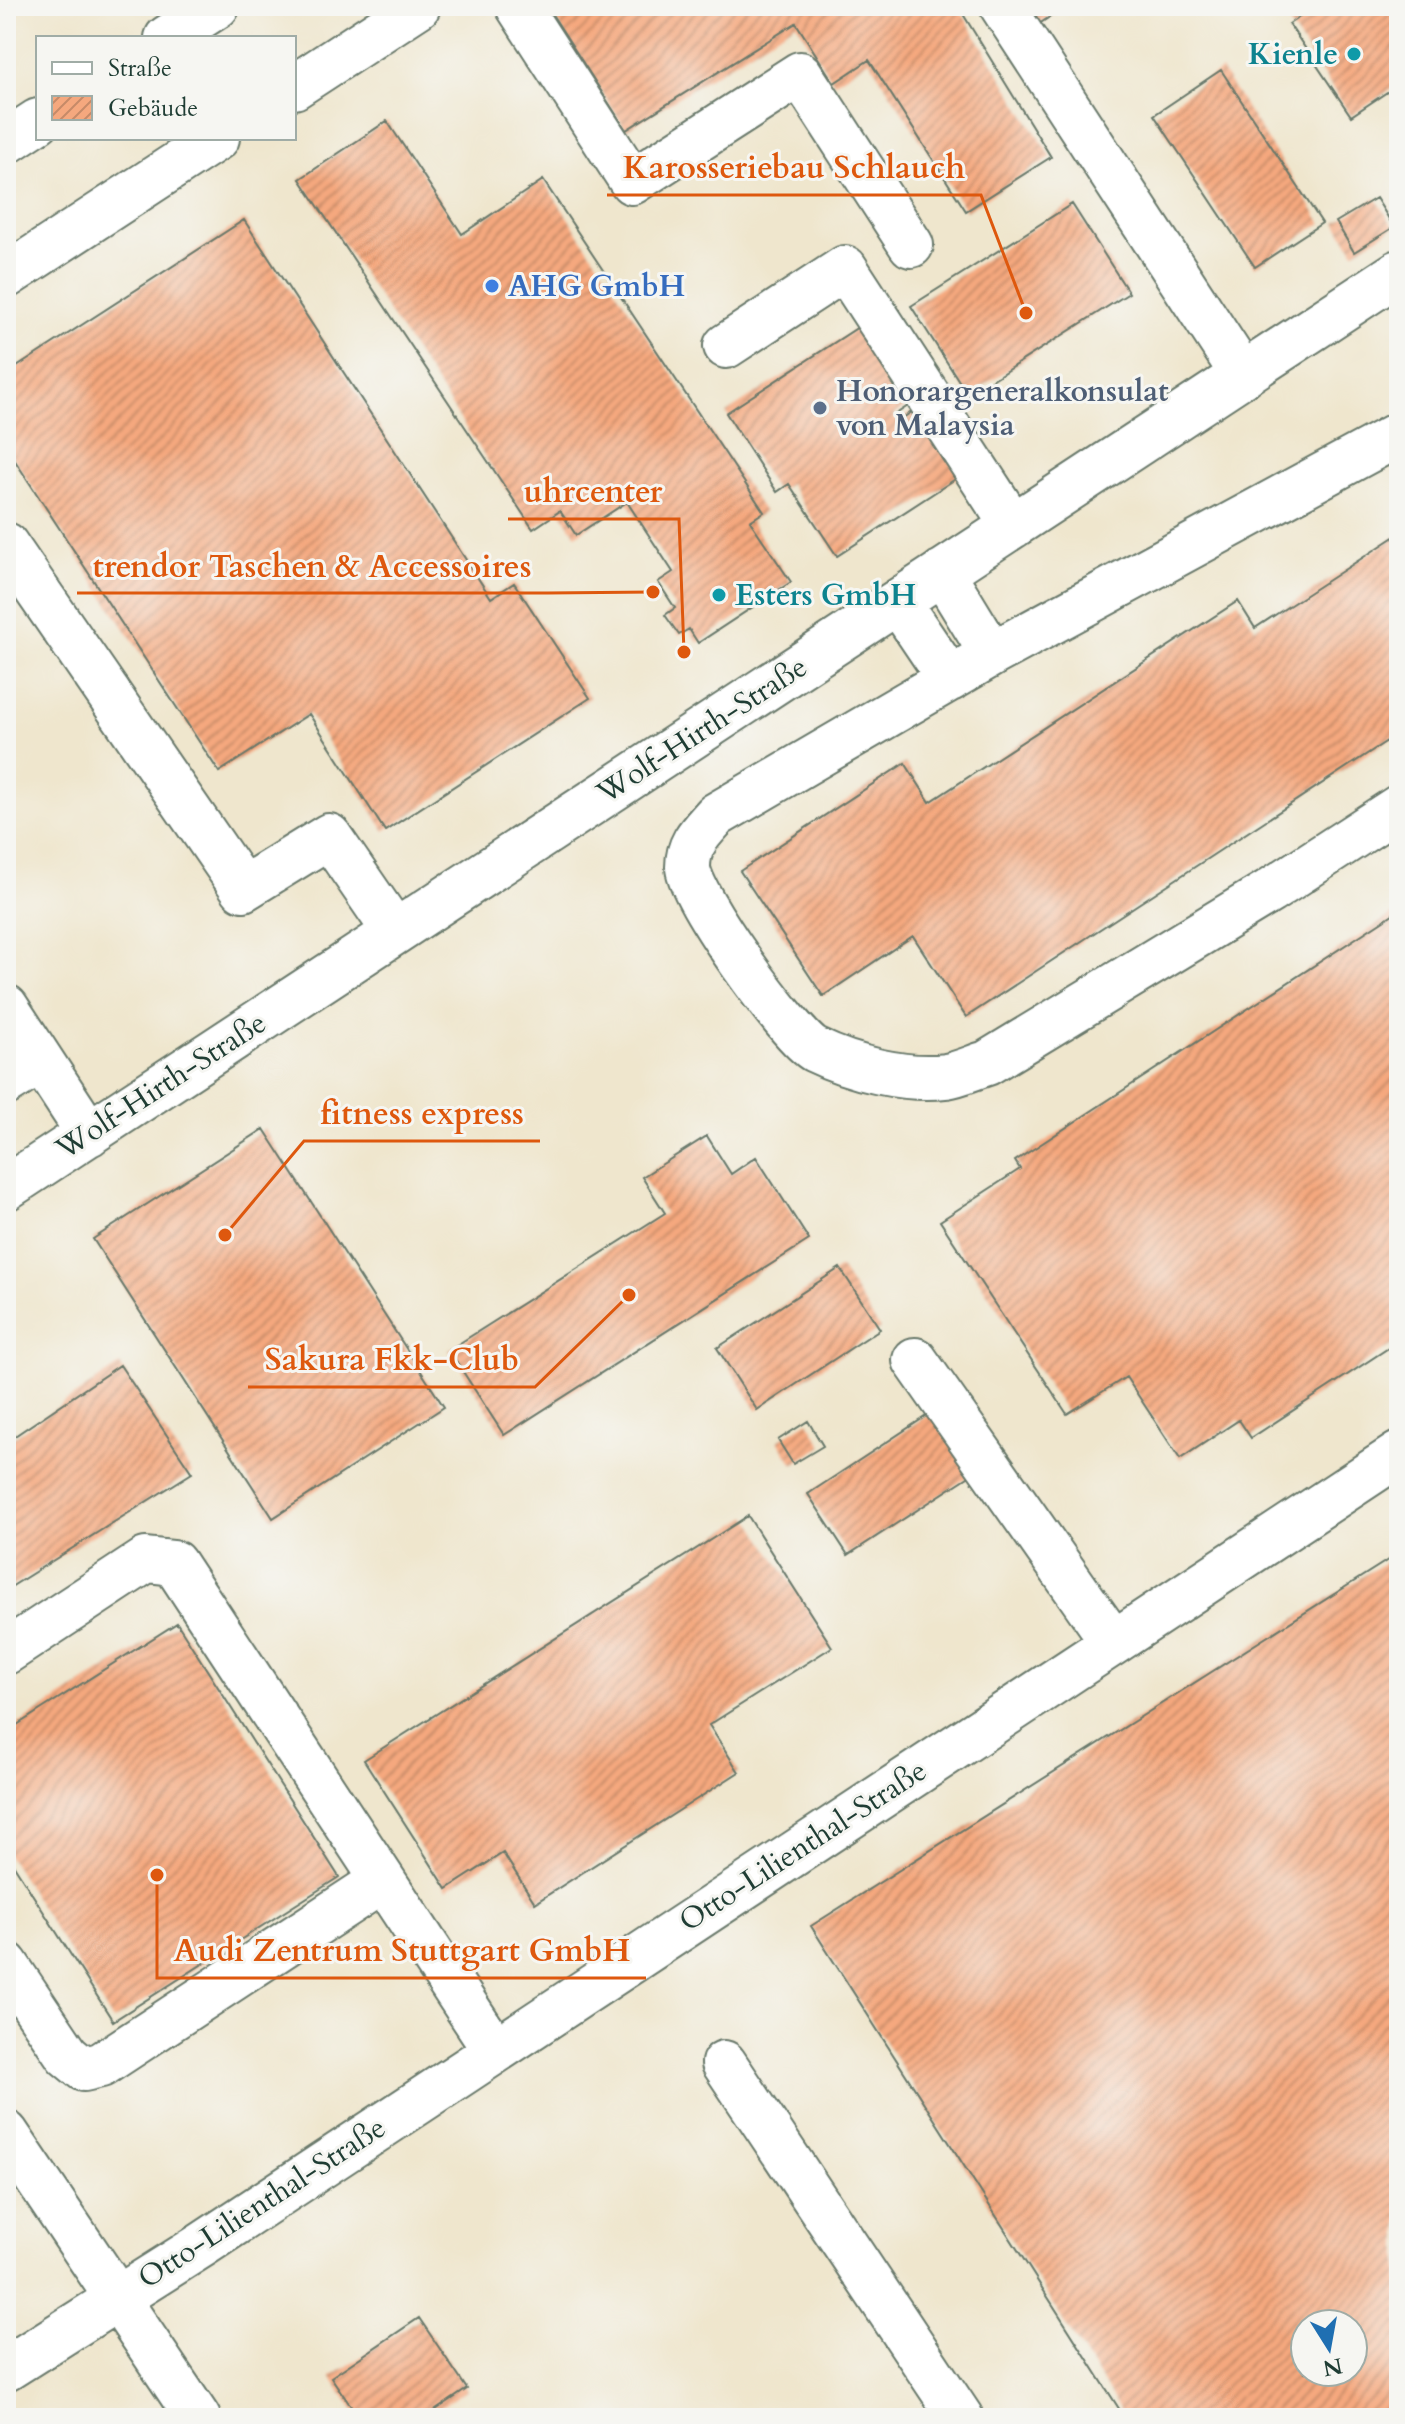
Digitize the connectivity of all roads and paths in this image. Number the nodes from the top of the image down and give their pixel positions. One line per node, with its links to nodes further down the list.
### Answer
1 (217, 6): 5 (street)
2 (418, 6): 6 (street)
3 (518, 6): 10 (street)
4 (1002, 6): 14 (street)
5 (170, 36)
6 (296, 86)
7 (36, 122): 9 (street)
8 (214, 140): 12 (street)
9 (6, 142)
10 (911, 245)
11 (1399, 272): 14 (street, Wolf-Hirth-Straße)
12 (6, 276)
13 (726, 346): 16 (street)
14 (1243, 375): 16 (street, Wolf-Hirth-Straße)
15 (1399, 434): 20 (street)
16 (1013, 526): 18 (street, Wolf-Hirth-Straße)
17 (6, 545): 23 (street)
18 (942, 572): 19 (street, Wolf-Hirth-Straße); 20 (street)
19 (898, 602): 21 (street); 23 (street, Wolf-Hirth-Straße)
20 (992, 654): 21 (street)
21 (950, 679): 22 (street)
22 (1399, 807)
23 (395, 932): 26 (street, Wolf-Hirth-Straße)
24 (6, 1007): 25 (street)
25 (24, 1072): 26 (street)
26 (89, 1134): 27 (street, Wolf-Hirth-Straße)
27 (6, 1188)
28 (915, 1360): 30 (street)
29 (1399, 1454): 30 (street, Otto-Lilienthal-Straße)
30 (1113, 1642): 34 (street, Otto-Lilienthal-Straße)
31 (6, 1652): 32 (street)
32 (383, 1880): 33 (street); 34 (street)
33 (6, 1964)
34 (495, 2050): 37 (street, Otto-Lilienthal-Straße)
35 (724, 2063): 40 (street)
36 (6, 2133): 37 (street)
37 (118, 2298): 38 (street, Otto-Lilienthal-Straße); 39 (street)
38 (6, 2369)
39 (198, 2418)
40 (961, 2418)

